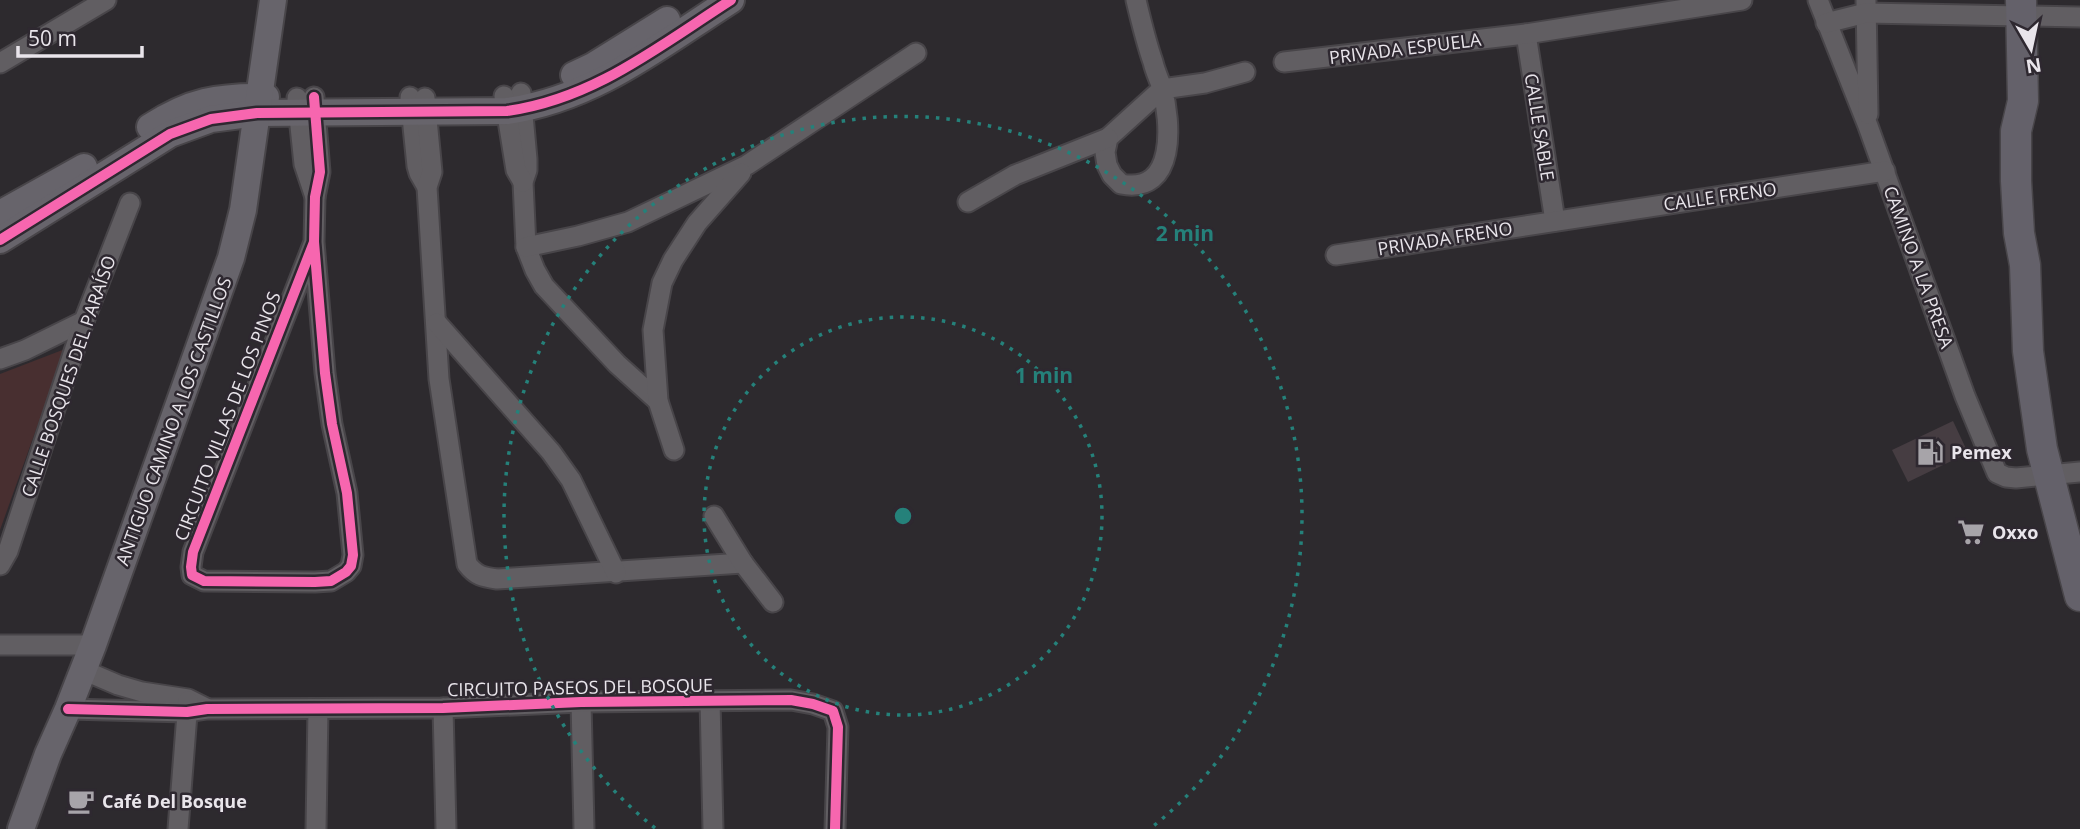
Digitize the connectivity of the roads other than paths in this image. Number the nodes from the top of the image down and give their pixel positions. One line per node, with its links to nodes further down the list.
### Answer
1 (273, 0): 19 (street, ANTIGUO CAMINO A LOS CASTILLOS)
2 (698, 0): 18 (street)
3 (731, 0): 18 (street)
4 (1136, 0): 17 (street)
5 (1742, 0): 12 (street, PRIVADA ESPUELA)
6 (1818, 0): 11 (street, CAMINO A LA PRESA)
7 (97, 3): 15 (street)
8 (1866, 6): 9 (street); 11 (street); 22 (street)
9 (2021, 8): 10 (street); 40 (main road)
10 (2080, 17)
11 (1826, 23): 22 (street, CAMINO A LA PRESA)
12 (1526, 34): 14 (street, PRIVADA ESPUELA); 30 (street, CALLE SABLE)
13 (916, 53): 25 (street)
14 (1284, 62)
15 (0, 63)
16 (1245, 72): 17 (street)
17 (1162, 89): 24 (street); 24 (street)
18 (514, 102): 21 (street); 33 (street)
19 (258, 105): 20 (street); 23 (street); 48 (street, ANTIGUO CAMINO A LOS CASTILLOS)
20 (306, 105): 21 (street); 32 (street, CIRCUITO VILLAS DE LOS PINOS)
21 (418, 105): 36 (street)
22 (1868, 126): 26 (street, CAMINO A LA PRESA)
23 (162, 129): 29 (street); 31 (street)
24 (1108, 138): 28 (street)
25 (747, 165): 33 (street); 38 (street)
26 (1885, 172): 30 (street, CALLE FRENO); 40 (street, CAMINO A LA PRESA)
27 (130, 202): 35 (street, CALLE BOSQUES DEL PARAÍSO)
28 (968, 202)
29 (0, 214)
30 (1555, 221): 34 (street, PRIVADA FRENO)
31 (0, 240)
32 (314, 242): 32 (street, CIRCUITO VILLAS DE LOS PINOS)
33 (526, 247): 38 (street)
34 (1336, 255)
35 (83, 321): 37 (street); 42 (street, CALLE BOSQUES DEL PARAÍSO)
36 (437, 323): 44 (street); 44 (street)
37 (0, 359)
38 (658, 401): 39 (street)
39 (674, 450)
40 (2063, 474): 45 (main road)
41 (714, 516): 43 (street)
42 (4, 558)
43 (743, 564): 44 (street); 46 (street)
44 (616, 573)
45 (2080, 596)
46 (773, 602)
47 (0, 645): 48 (street)
48 (93, 645): 49 (street, ANTIGUO CAMINO A LOS CASTILLOS)
49 (83, 670): 52 (street, CIRCUITO PASEOS DEL BOSQUE); 54 (street, ANTIGUO CAMINO A LOS CASTILLOS)
50 (710, 701): 51 (street, CIRCUITO PASEOS DEL BOSQUE); 61 (street, CIRCUITO PASEOS DEL BOSQUE); 62 (street, CIRCUITO PASEOS DEL BOSQUE)
51 (581, 702): 53 (street, CIRCUITO PASEOS DEL BOSQUE); 60 (street)
52 (187, 706): 54 (street, CIRCUITO PASEOS DEL BOSQUE); 55 (street, CIRCUITO PASEOS DEL BOSQUE); 57 (street)
53 (443, 708): 55 (street, CIRCUITO PASEOS DEL BOSQUE); 59 (street)
54 (68, 709): 56 (street, ANTIGUO CAMINO A LOS CASTILLOS)
55 (318, 709): 58 (street)
56 (22, 829)
57 (178, 829)
58 (316, 829)
59 (446, 829)
60 (584, 829)
61 (713, 829)
62 (835, 829)

